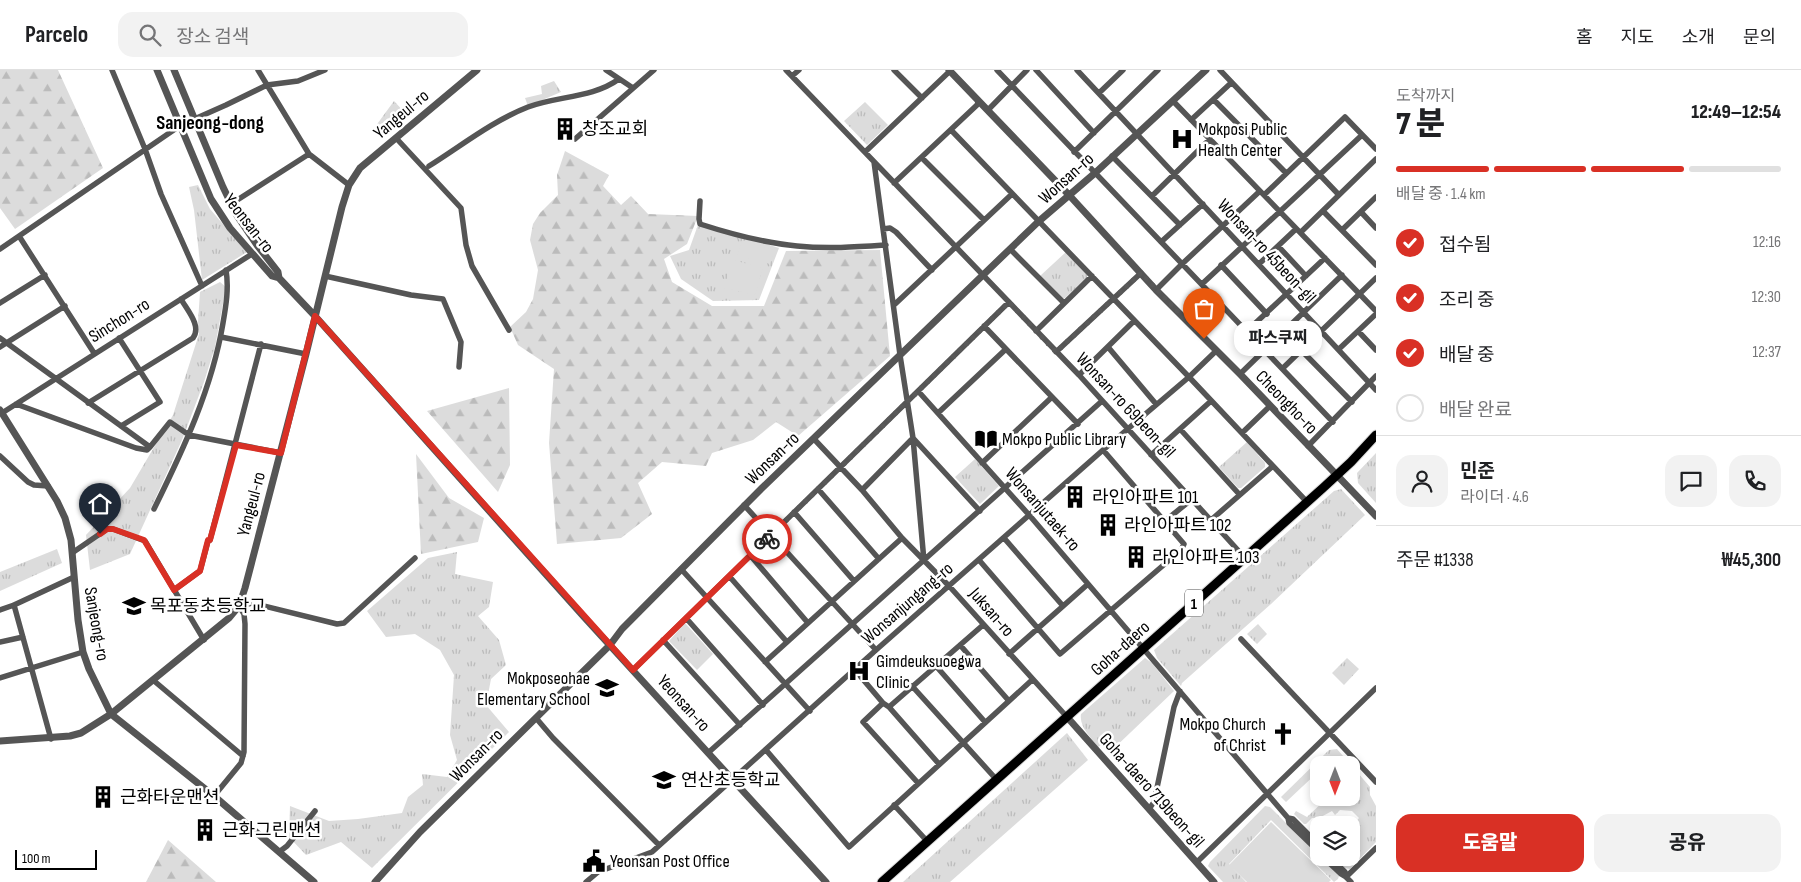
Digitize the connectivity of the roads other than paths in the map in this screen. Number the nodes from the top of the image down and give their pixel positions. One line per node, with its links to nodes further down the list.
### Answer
1 (112, 70): 44 (street)
2 (157, 70): 36 (street, Yeonsan-ro)
3 (174, 70): 34 (street, Yeonsan-ro)
4 (258, 70): 24 (street)
5 (325, 70): 24 (street)
6 (606, 70): 22 (street)
7 (654, 70): 26 (street)
8 (786, 70): 21 (street, Wonsan-ro 69beon-gil)
9 (799, 70): 21 (street)
10 (894, 70): 28 (street)
11 (949, 70): 28 (street); 31 (street, Cheongho-ro)
12 (996, 70): 25 (street)
13 (1027, 70): 25 (street)
14 (1036, 70): 38 (street)
15 (1077, 70): 27 (street, Wonsan-ro 45beon-gil)
16 (1206, 70): 30 (street, Wonsan-ro)
17 (1220, 70): 23 (street)
18 (472, 71): 41 (street, Yangeul-ro)
19 (1120, 71): 27 (street)
20 (1155, 71): 33 (street)
21 (792, 76): 46 (street, Wonsan-ro 69beon-gil)
22 (619, 79): 26 (street); 54 (street)
23 (1231, 83): 29 (street); 50 (street)
24 (267, 85): 34 (street); 48 (street)
25 (1011, 85): 32 (street); 47 (street)
26 (634, 88): 42 (street)
27 (1099, 93): 33 (street, Wonsan-ro 45beon-gil)
28 (922, 98): 46 (street)
29 (1214, 100): 35 (street); 56 (street)
30 (1173, 101): 35 (street); 39 (street, Wonsan-ro)
31 (978, 102): 32 (street, Cheongho-ro); 37 (street)
32 (988, 110): 63 (street, Cheongho-ro)
33 (1116, 112): 38 (street); 39 (street, Wonsan-ro 45beon-gil)
34 (195, 119): 36 (street); 68 (street, Yeonsan-ro)
35 (1191, 120): 43 (street)
36 (182, 125): 44 (street); 89 (street, Yeonsan-ro)
37 (951, 130): 51 (street); 62 (street)
38 (1094, 133): 47 (street)
39 (1137, 133): 49 (street, Wonsan-ro); 57 (street, Wonsan-ro 45beon-gil)
40 (1362, 135): 45 (street); 50 (street); 58 (street)
41 (396, 138): 60 (street, Yangeul-ro); 124 (street)
42 (575, 138)
43 (1210, 139): 57 (street); 61 (street)
44 (145, 149): 81 (street); 107 (street)
45 (1376, 149)
46 (865, 152): 53 (street, Wonsan-ro 69beon-gil)
47 (1074, 152): 55 (street)
48 (309, 154): 60 (street); 68 (street)
49 (1112, 156): 55 (street, Wonsan-ro); 65 (street)
50 (1303, 157): 56 (street); 58 (street)
51 (922, 158): 59 (street); 73 (street)
52 (1376, 159): 64 (street)
53 (874, 162): 59 (street, Wonsan-ro 69beon-gil); 78 (street)
54 (429, 166)
55 (1095, 173): 63 (street, Wonsan-ro); 82 (street)
56 (1286, 173): 61 (street)
57 (1174, 174): 65 (street); 69 (street, Wonsan-ro 45beon-gil)
58 (1320, 174): 64 (street); 70 (street)
59 (894, 183): 86 (street, Wonsan-ro 69beon-gil)
60 (350, 185): 100 (street, Yangeul-ro)
61 (1262, 193): 70 (street); 76 (street)
62 (1012, 194): 73 (street); 74 (street)
63 (1069, 195): 74 (street, Wonsan-ro); 97 (street, Cheongho-ro)
64 (1339, 195): 71 (street)
65 (1152, 196): 75 (street)
66 (1376, 197): 72 (street)
67 (700, 201): 83 (street)
68 (231, 204): 104 (street, Yeonsan-ro)
69 (1203, 204): 75 (street); 76 (street, Wonsan-ro 45beon-gil)
70 (1280, 211): 79 (street); 84 (street)
71 (1323, 211): 79 (street); 80 (street)
72 (1360, 212): 77 (street); 80 (street)
73 (984, 220): 86 (street)
74 (1038, 222): 88 (street, Wonsan-ro); 102 (street)
75 (1180, 224): 82 (street)
76 (1223, 226): 84 (street, Wonsan-ro 45beon-gil); 91 (street)
77 (1376, 228)
78 (883, 229): 83 (street); 96 (street)
79 (1298, 230): 85 (street); 90 (street)
80 (1342, 230): 94 (street)
81 (19, 236): 87 (street); 98 (street)
82 (1161, 242): 91 (street)
83 (886, 245): 116 (street)
84 (1242, 246): 92 (street, Wonsan-ro 45beon-gil); 93 (street)
85 (1278, 247): 92 (street); 103 (street)
86 (955, 248): 96 (street); 101 (street, Wonsan-ro 69beon-gil)
87 (0, 249)
88 (1010, 249): 101 (street, Wonsan-ro); 115 (street)
89 (252, 254): 95 (street, Sinchon-ro); 104 (street, Yeonsan-ro)
90 (1325, 258): 99 (street); 103 (street)
91 (1182, 264): 106 (street); 108 (street)
92 (1259, 264): 109 (street, Wonsan-ro 45beon-gil)
93 (1221, 265): 106 (street); 120 (street)
94 (1376, 265)
95 (226, 270): 107 (street, Sinchon-ro); 129 (street)
96 (932, 270): 116 (street)
97 (1141, 273): 108 (street, Cheongho-ro); 111 (street)
98 (45, 275): 114 (street); 117 (street)
99 (1342, 275): 110 (street); 119 (street)
100 (325, 276): 121 (street, Yangeul-ro); 146 (street)
101 (982, 276): 113 (street, Wonsan-ro 69beon-gil); 145 (street, Wonsan-ro)
102 (1092, 276): 111 (street); 115 (street)
103 (1306, 276): 109 (street)
104 (279, 278): 121 (street, Yeonsan-ro)
105 (1376, 278): 110 (street)
106 (1202, 284): 126 (street)
107 (202, 286): 112 (street, Sinchon-ro)
108 (1156, 290): 141 (street, Cheongho-ro)
109 (1286, 294): 119 (street, Wonsan-ro 45beon-gil); 120 (street)
110 (1360, 294): 118 (street); 127 (street)
111 (1113, 298): 122 (street); 142 (street)
112 (181, 299): 131 (street, Sinchon-ro); 148 (street)
113 (1009, 302): 123 (street); 125 (street, Wonsan-ro 69beon-gil)
114 (0, 303)
115 (1064, 303): 125 (street)
116 (894, 305): 145 (street)
117 (65, 306): 132 (street); 143 (street)
118 (1376, 312): 128 (street)
119 (1304, 313): 127 (street, Wonsan-ro 45beon-gil); 137 (street)
120 (1267, 314): 126 (street)
121 (315, 316): 144 (street, Yangeul-ro); 240 (street, Yeonsan-ro)
122 (1134, 321): 135 (street); 152 (street)
123 (984, 326): 136 (street); 156 (street)
124 (509, 330)
125 (1036, 331): 142 (street, Wonsan-ro 69beon-gil)
126 (1247, 331): 137 (street)
127 (1322, 331): 138 (street, Wonsan-ro 45beon-gil); 139 (street)
128 (1358, 331): 138 (street); 140 (street)
129 (221, 337): 133 (street); 175 (street)
130 (0, 338): 132 (street)
131 (118, 338): 143 (street, Sinchon-ro); 148 (street)
132 (6, 343): 134 (street); 153 (street)
133 (262, 344): 144 (street); 179 (street)
134 (0, 347)
135 (1108, 347): 150 (street); 165 (street)
136 (1006, 349): 158 (street); 168 (street)
137 (1265, 349): 147 (street); 149 (street)
138 (1339, 349): 154 (street, Wonsan-ro 45beon-gil)
139 (1302, 350): 147 (street); 162 (street)
140 (1376, 350)
141 (1216, 351): 149 (street, Cheongho-ro); 152 (street, Wonsanjungang-ro)
142 (1056, 352): 150 (street, Wonsan-ro 69beon-gil)
143 (94, 353): 153 (street, Sinchon-ro)
144 (306, 354): 183 (street, Yangeul-ro)
145 (900, 355): 157 (street); 178 (street, Wonsan-ro)
146 (459, 367)
147 (1283, 368): 169 (street)
148 (140, 371): 163 (street); 171 (street)
149 (1240, 374): 166 (street, Cheongho-ro)
150 (1078, 375): 160 (street, Wonsan-ro 69beon-gil)
151 (1376, 376): 154 (street)
152 (1189, 377): 161 (street); 165 (street, Wonsanjungang-ro)
153 (55, 379): 163 (street); 164 (street, Sinchon-ro)
154 (1369, 383): 155 (street, Wonsan-ro 45beon-gil); 162 (street)
155 (1376, 390)
156 (918, 391): 157 (street); 159 (street); 168 (street, Wonsanjutaek-ro)
157 (906, 392): 159 (street)
158 (1052, 397): 170 (street); 186 (street)
159 (907, 401): 177 (street); 187 (street)
160 (1102, 401): 170 (street); 172 (street, Wonsan-ro 69beon-gil)
161 (1211, 401): 173 (street); 174 (street)
162 (1352, 402): 169 (street)
163 (88, 403): 171 (street)
164 (16, 404): 167 (street, Sinchon-ro); 181 (street)
165 (1156, 404): 172 (street, Wonsanjungang-ro)
166 (1270, 406): 174 (street); 180 (street, Cheongho-ro)
167 (1, 412): 190 (street, Sanjeong-ro)
168 (938, 413): 186 (street, Wonsanjutaek-ro)
169 (1333, 422): 180 (street)
170 (1078, 424): 191 (street)
171 (121, 426): 181 (street)
172 (1128, 429): 182 (street, Wonsanjungang-ro); 184 (street, Wonsan-ro 69beon-gil)
173 (1180, 429): 184 (street); 194 (street)
174 (1242, 433): 188 (street)
175 (189, 435): 179 (street); 181 (street); 198 (street)
176 (1376, 435): 189 (main road, Goha-daero / 1)
177 (913, 438): 193 (street); 199 (street); 214 (street)
178 (814, 439): 187 (street, Juksan-ro); 197 (street, Wonsan-ro)
179 (236, 445): 183 (street); 221 (street)
180 (1308, 446): 189 (street, Cheongho-ro)
181 (150, 448)
182 (1103, 450): 201 (street, Wonsanjungang-ro); 204 (street)
183 (281, 453): 225 (street, Yangeul-ro)
184 (1151, 455): 195 (street, Wonsan-ro 69beon-gil)
185 (0, 456): 190 (street)
186 (982, 463): 191 (street, Wonsanjutaek-ro)
187 (841, 466): 192 (street); 193 (street, Juksan-ro)
188 (1273, 466): 194 (street); 196 (street)
189 (1337, 476): 196 (main road, Goha-daero / 1); 202 (street, Cheongho-ro)
190 (48, 486): 208 (street, Sanjeong-ro)
191 (1006, 488): 199 (street); 201 (street, Wonsanjutaek-ro)
192 (818, 489): 200 (street); 212 (street)
193 (862, 490): 206 (street, Juksan-ro)
194 (1239, 494): 203 (street)
195 (1192, 499): 203 (street, Wonsan-ro 69beon-gil); 204 (street)
196 (1307, 502): 211 (main road, Goha-daero / 1)
197 (744, 505): 205 (street); 215 (street, Wonsan-ro)
198 (154, 509)
199 (980, 511): 214 (street)
200 (794, 512): 205 (street); 218 (street)
201 (1030, 516): 207 (street, Wonsanjungang-ro); 219 (street, Wonsanjutaek-ro)
202 (1376, 516)
203 (1211, 520): 211 (street, Wonsan-ro 69beon-gil)
204 (1165, 521): 228 (street)
205 (772, 534): 209 (street); 223 (street)
206 (902, 538): 212 (street); 214 (street, Juksan-ro)
207 (1004, 538): 213 (street, Wonsanjungang-ro); 226 (street)
208 (72, 553): 217 (street, Sanjeong-ro); 221 (street)
209 (750, 555): 216 (street); 230 (street)
210 (415, 558): 225 (street)
211 (1245, 558): 242 (main road, Goha-daero / 1)
212 (879, 559): 218 (street)
213 (979, 560): 220 (street, Wonsanjungang-ro); 233 (street)
214 (924, 561): 220 (street, Juksan-ro); 231 (street)
215 (681, 569): 222 (street); 240 (street, Wonsan-ro)
216 (729, 576): 222 (street); 239 (street)
217 (74, 577): 224 (street); 244 (street, Sanjeong-ro)
218 (854, 581): 223 (street)
219 (1088, 584): 226 (street); 228 (street, Wonsanjutaek-ro)
220 (950, 587): 232 (street, Juksan-ro); 243 (street, Wonsanjungang-ro)
221 (174, 590): 236 (street)
222 (707, 598): 229 (street); 246 (street)
223 (832, 601): 230 (street); 231 (street)
224 (14, 605): 227 (street); 234 (street)
225 (239, 606): 236 (street, Yangeul-ro); 274 (street)
226 (1063, 606): 233 (street)
227 (0, 610)
228 (1111, 610): 233 (street); 242 (street, Wonsanjutaek-ro)
229 (686, 618): 237 (street); 260 (street)
230 (808, 623): 239 (street)
231 (853, 624): 243 (street); 254 (street)
232 (983, 625): 241 (street); 245 (street, Juksan-ro)
233 (1038, 628): 245 (street)
234 (23, 636): 238 (street); 248 (street)
235 (1241, 639): 268 (street)
236 (204, 640): 252 (street, Yangeul-ro)
237 (663, 640): 249 (street); 267 (street)
238 (0, 642)
239 (787, 642): 246 (street)
240 (610, 644): 249 (street, Yeonsan-ro); 265 (street, Wonsan-ro)
241 (960, 645): 247 (street); 258 (street)
242 (1144, 649): 257 (street, Wonsanjutaek-ro); 264 (main road, Goha-daero / 1)
243 (876, 650): 250 (street, Wonsanjungang-ro)
244 (83, 652): 248 (street); 263 (street, Sanjeong-ro)
245 (1009, 654): 253 (street, Juksan-ro)
246 (765, 662): 254 (street)
247 (936, 666): 255 (street); 266 (street)
248 (32, 669): 251 (street); 269 (street)
249 (633, 670): 273 (street, Yeonsan-ro)
250 (855, 670): 259 (street); 262 (street, Wonsanjungang-ro)
251 (0, 678)
252 (153, 680): 263 (street, Yangeul-ro); 274 (street)
253 (1032, 680): 258 (street); 264 (street, Juksan-ro)
254 (786, 684): 260 (street); 262 (street)
255 (912, 686): 261 (street); 271 (street)
256 (1376, 688): 268 (street)
257 (1180, 691): 280 (street, Wonsanjutaek-ro); 283 (street)
258 (1009, 701): 266 (street)
259 (883, 703): 261 (street); 279 (street)
260 (762, 705): 267 (street)
261 (889, 706): 275 (street)
262 (810, 711): 272 (street, Wonsanjungang-ro)
263 (111, 714): 269 (street, Yangeul-ro); 281 (street, Sanjeong-ro)
264 (1067, 717): 276 (main road, Goha-daero / 1); 283 (street, Goha-daero 719beon-gil)
265 (536, 718): 289 (street); 297 (street, Wonsan-ro)
266 (986, 722): 271 (street)
267 (740, 725): 273 (street)
268 (1329, 733): 278 (street); 280 (street)
269 (51, 739): 270 (street, Yangeul-ro)
270 (0, 741)
271 (963, 743): 275 (street); 276 (street)
272 (766, 750): 277 (street, Wonsanjungang-ro); 282 (street)
273 (709, 752): 277 (street, Yeonsan-ro)
274 (243, 756): 281 (street)
275 (939, 764): 279 (street)
276 (996, 779): 287 (main road, Goha-daero / 1)
277 (733, 780): 289 (street, Wonsanjungang-ro); 299 (street, Yeonsan-ro)
278 (1376, 782)
279 (918, 784): 282 (street)
280 (1266, 794): 285 (street, Wonsanjutaek-ro); 292 (street)
281 (214, 796): 291 (street, Sanjeong-ro)
282 (894, 805): 287 (street)
283 (1149, 809): 292 (street, Goha-daero 719beon-gil)
284 (315, 811): 291 (street)
285 (1288, 818): 286 (street); 288 (street)
286 (1310, 836)
287 (926, 841): 300 (main road, Goha-daero / 1)
288 (1310, 843)
289 (659, 845): 298 (street, Wonsanjungang-ro)
290 (1376, 848): 295 (street)
291 (279, 852): 296 (street, Sanjeong-ro)
292 (1197, 862): 301 (street, Goha-daero 719beon-gil)
293 (1332, 866): 295 (street)
294 (1339, 866): 295 (street)
295 (1346, 877): 302 (street)
296 (314, 882)
297 (374, 882)
298 (586, 882)
299 (826, 882)
300 (882, 882)
301 (1214, 882)
302 (1352, 882)

